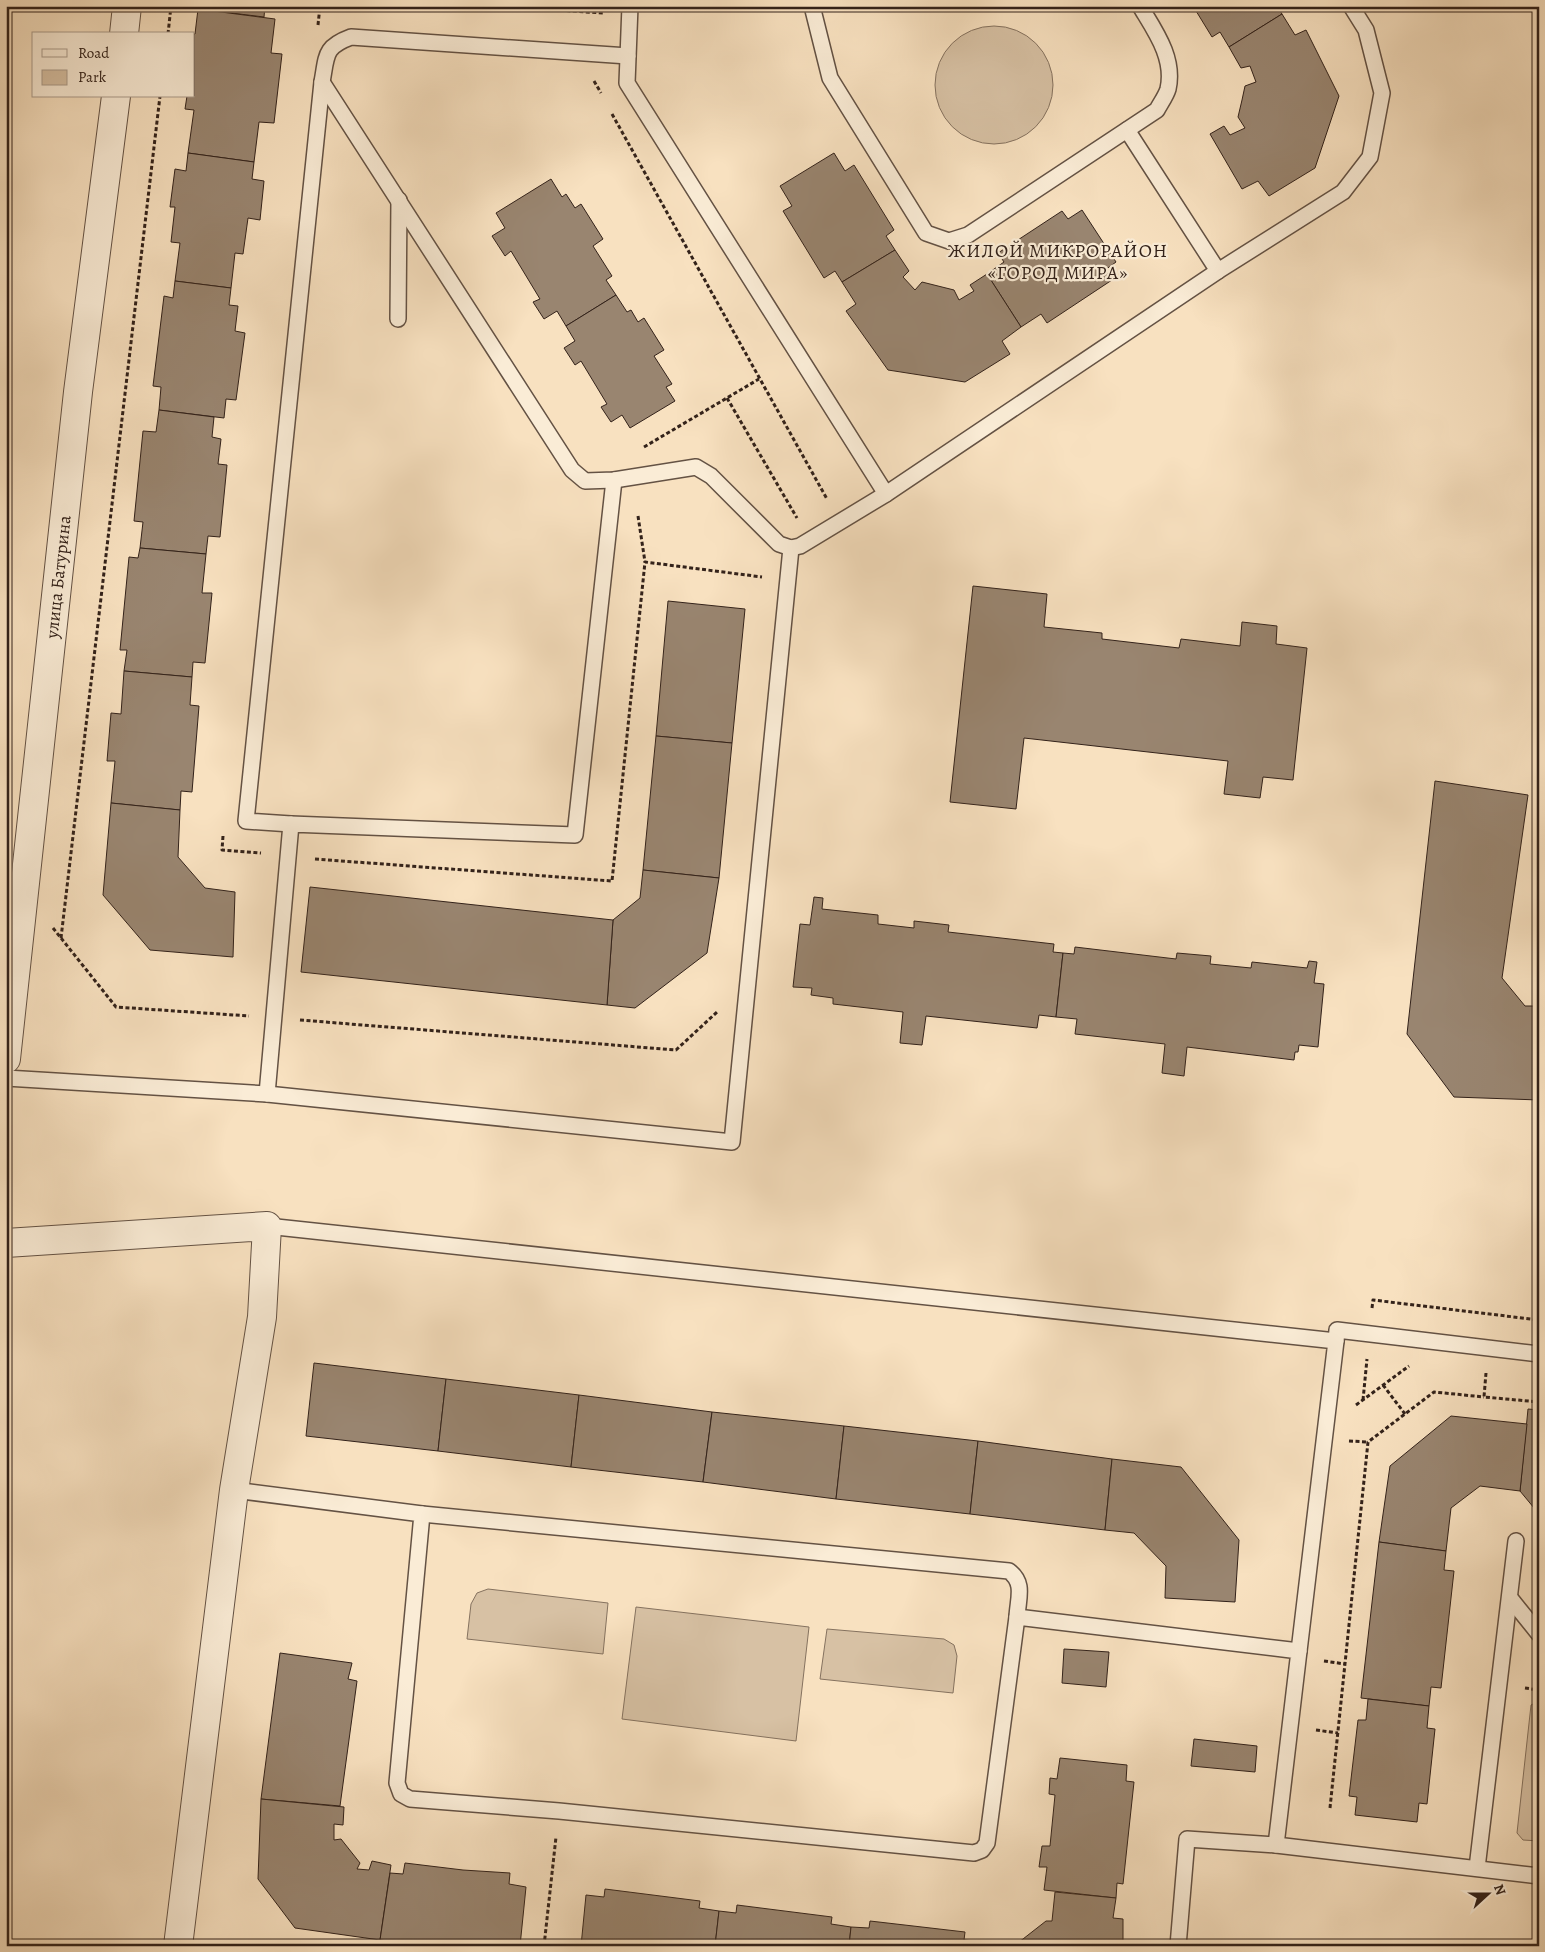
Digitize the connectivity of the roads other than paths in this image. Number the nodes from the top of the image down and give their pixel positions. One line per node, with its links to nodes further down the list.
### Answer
1 (127, 6): 6 (street)
2 (630, 6): 7 (lane)
3 (812, 6): 10 (lane)
4 (1140, 6): 10 (lane)
5 (1351, 6): 12 (lane)
6 (124, 32)
7 (628, 56): 8 (lane); 15 (lane)
8 (322, 82): 11 (lane); 17 (lane)
9 (116, 98): 18 (street, улица Батурина)
10 (1127, 130): 12 (lane)
11 (399, 200): 13 (lane); 14 (lane)
12 (1218, 271): 15 (lane)
13 (398, 319)
14 (614, 480): 16 (lane); 17 (lane)
15 (886, 494): 16 (lane)
16 (791, 548): 20 (lane)
17 (291, 824): 20 (lane)
18 (6, 1059)
19 (6, 1078): 20 (lane)
20 (267, 1094)
21 (267, 1226): 22 (street); 23 (lane); 25 (street)
22 (6, 1243)
23 (1336, 1341): 24 (lane); 31 (lane)
24 (1539, 1354)
25 (234, 1490): 26 (lane); 35 (street)
26 (422, 1514): 29 (lane); 29 (lane)
27 (1516, 1541): 28 (lane)
28 (1510, 1598): 30 (lane); 33 (lane)
29 (1017, 1617): 31 (lane)
30 (1539, 1634)
31 (1299, 1651): 32 (lane)
32 (1276, 1845): 33 (lane); 36 (lane)
33 (1477, 1868): 34 (lane)
34 (1539, 1876)
35 (178, 1946)
36 (1178, 1946)

